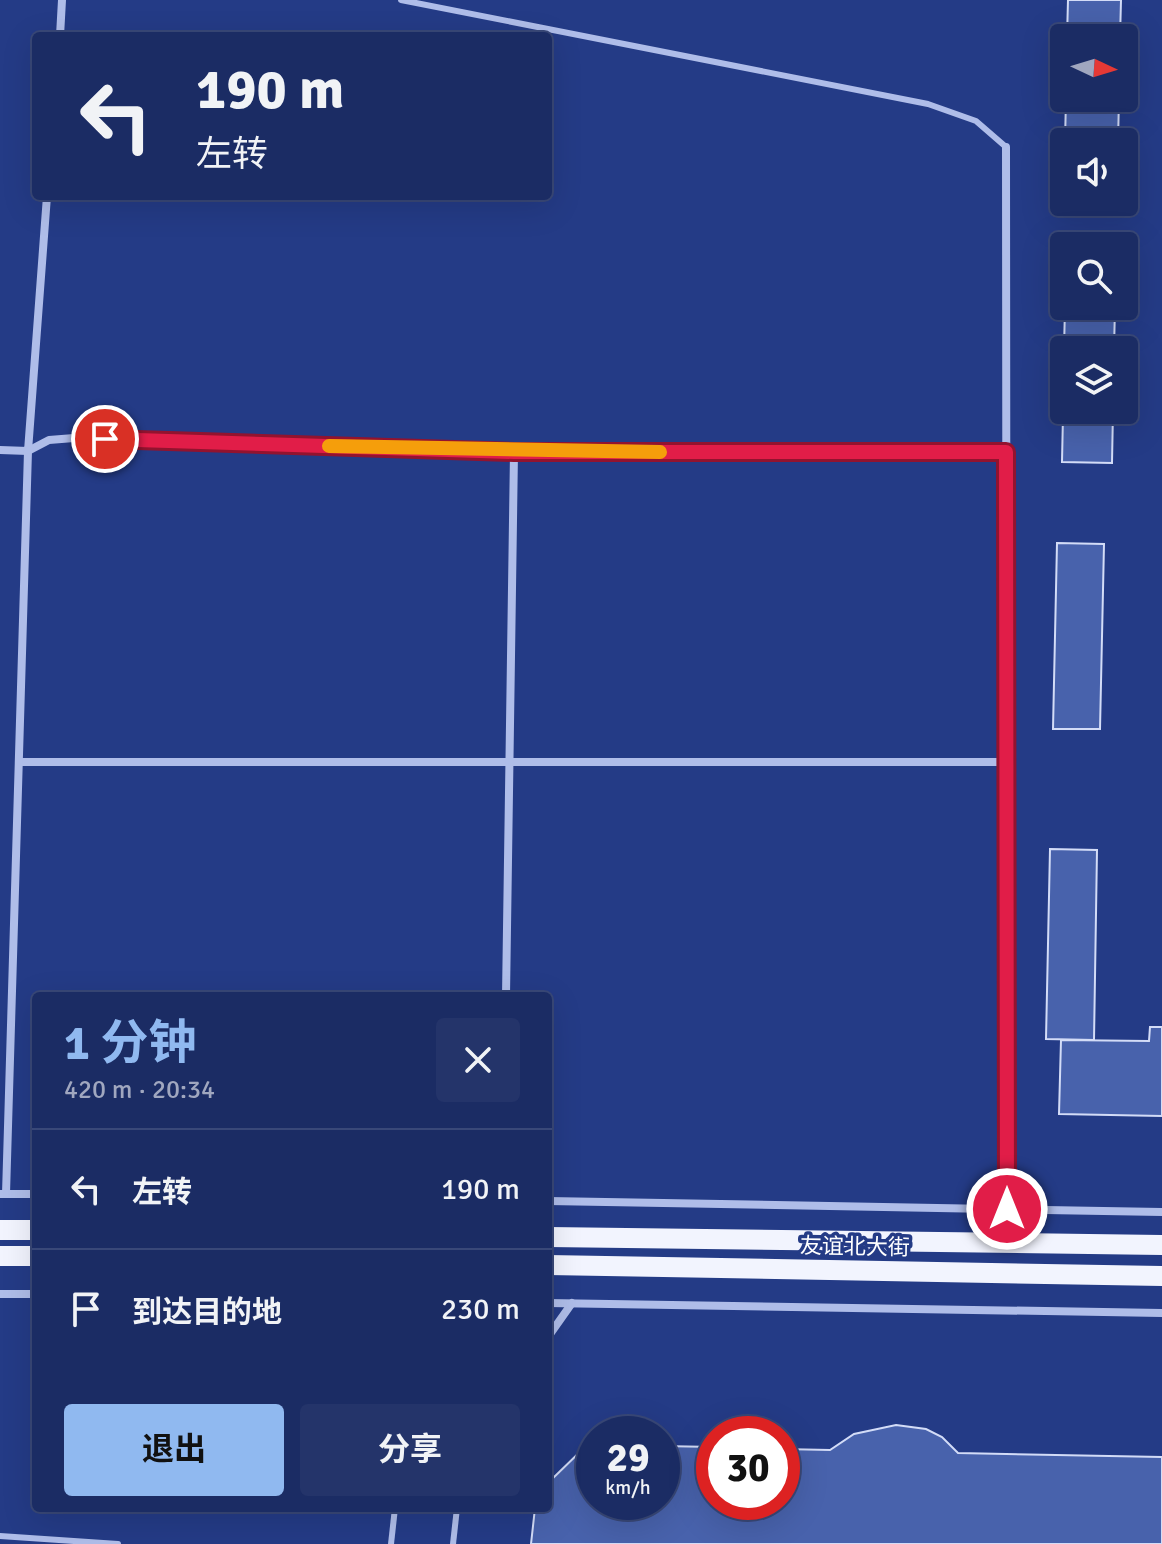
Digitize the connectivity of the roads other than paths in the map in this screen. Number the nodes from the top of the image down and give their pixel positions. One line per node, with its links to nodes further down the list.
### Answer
1 (62, 0): 3 (street)
2 (401, 0): 4 (lane)
3 (60, 32)
4 (1006, 147): 9 (street)
5 (47, 200): 7 (street)
6 (0, 450): 7 (street)
7 (28, 451): 8 (street); 10 (street)
8 (514, 452): 9 (street); 11 (street)
9 (1006, 452): 12 (street)
10 (19, 762): 11 (street); 14 (street)
11 (509, 762): 12 (street); 13 (street)
12 (1006, 762): 17 (street)
13 (506, 992)
14 (3, 1194): 15 (street)
15 (32, 1194)
16 (552, 1201): 17 (street)
17 (1007, 1209): 18 (street)
18 (1162, 1212)
19 (0, 1230): 20 (main road)
20 (32, 1230)
21 (552, 1237): 22 (main road, 友谊北大街)
22 (1162, 1245)
23 (0, 1256): 24 (main road)
24 (32, 1256)
25 (552, 1265): 26 (main road, 友谊北大街)
26 (1162, 1276)
27 (0, 1294): 28 (street)
28 (32, 1294)
29 (552, 1303): 30 (street)
30 (572, 1303): 31 (street); 32 (street)
31 (1162, 1313)
32 (552, 1331)
33 (395, 1512): 37 (lane)
34 (457, 1512): 38 (lane)
35 (0, 1536): 36 (lane)
36 (118, 1544)
37 (391, 1544)
38 (453, 1544)

